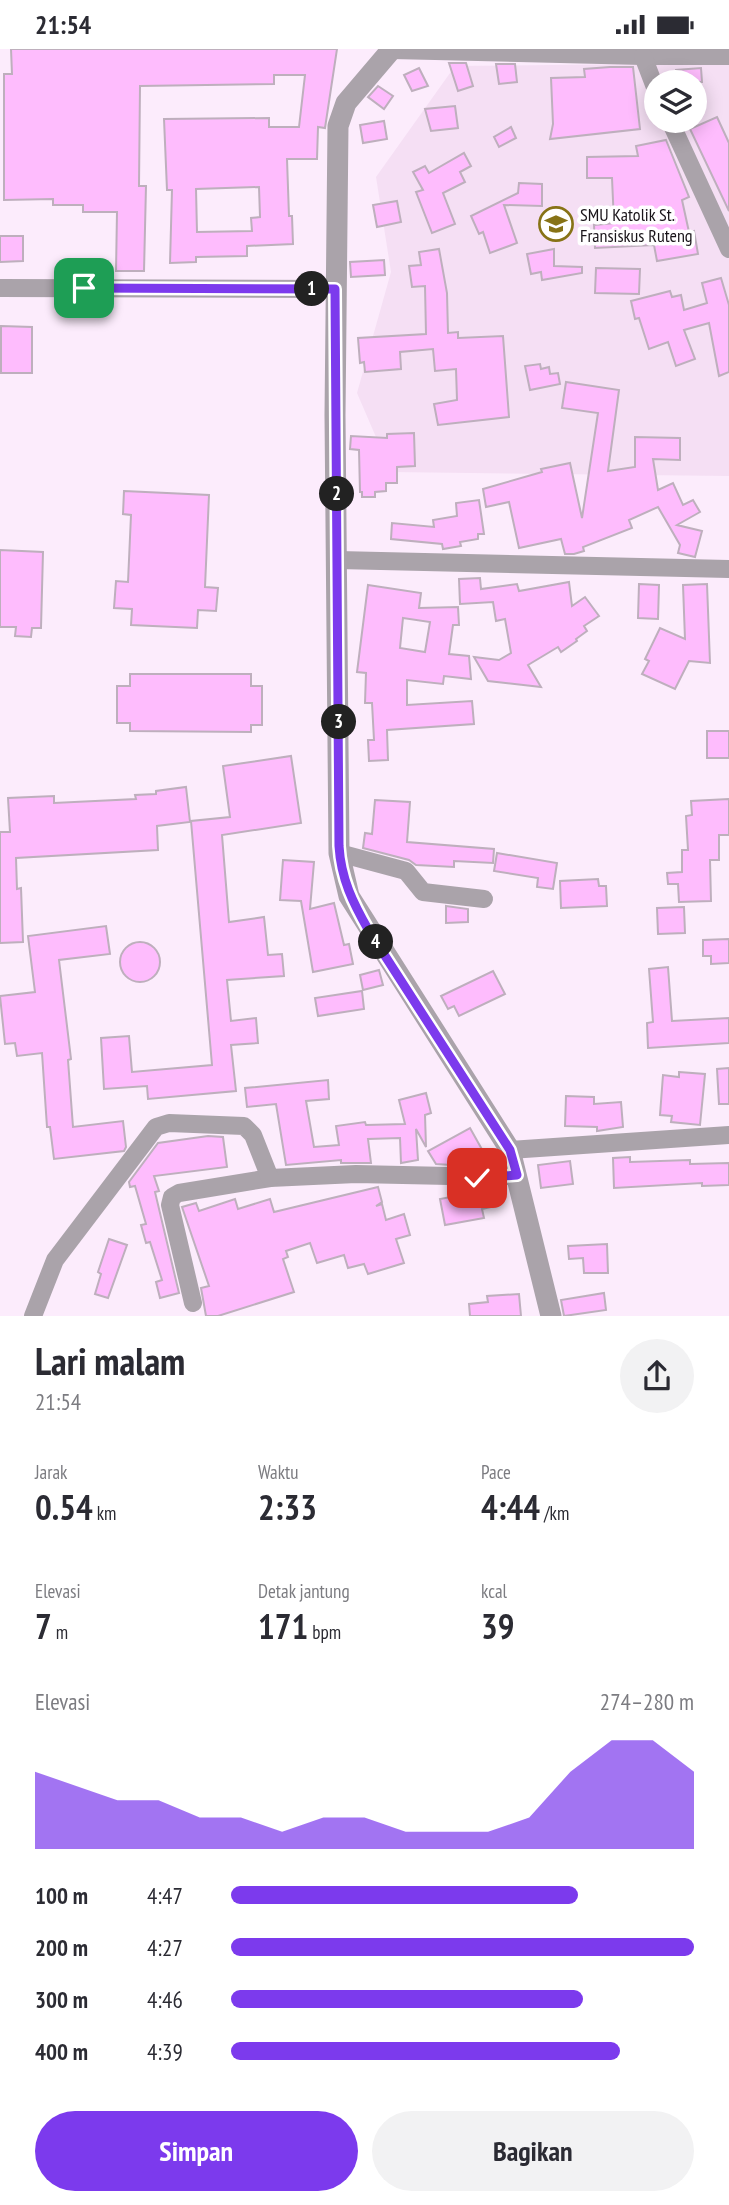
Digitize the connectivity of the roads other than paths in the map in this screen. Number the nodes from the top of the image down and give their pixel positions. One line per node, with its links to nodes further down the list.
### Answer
1 (392, 49): 3 (street); 9 (street)
2 (675, 52): 3 (street); 4 (street)
3 (643, 56): 5 (street)
4 (729, 56)
5 (648, 70)
6 (676, 133): 7 (street)
7 (729, 249)
8 (0, 288): 9 (street)
9 (335, 289): 10 (street)
10 (338, 560): 11 (street); 12 (street)
11 (729, 569)
12 (340, 853): 13 (street); 15 (street)
13 (484, 899)
14 (729, 1135): 15 (street)
15 (510, 1150): 16 (street)
16 (517, 1175): 17 (street); 20 (street)
17 (270, 1178): 18 (street); 19 (street)
18 (193, 1303)
19 (33, 1316)
20 (551, 1316)

